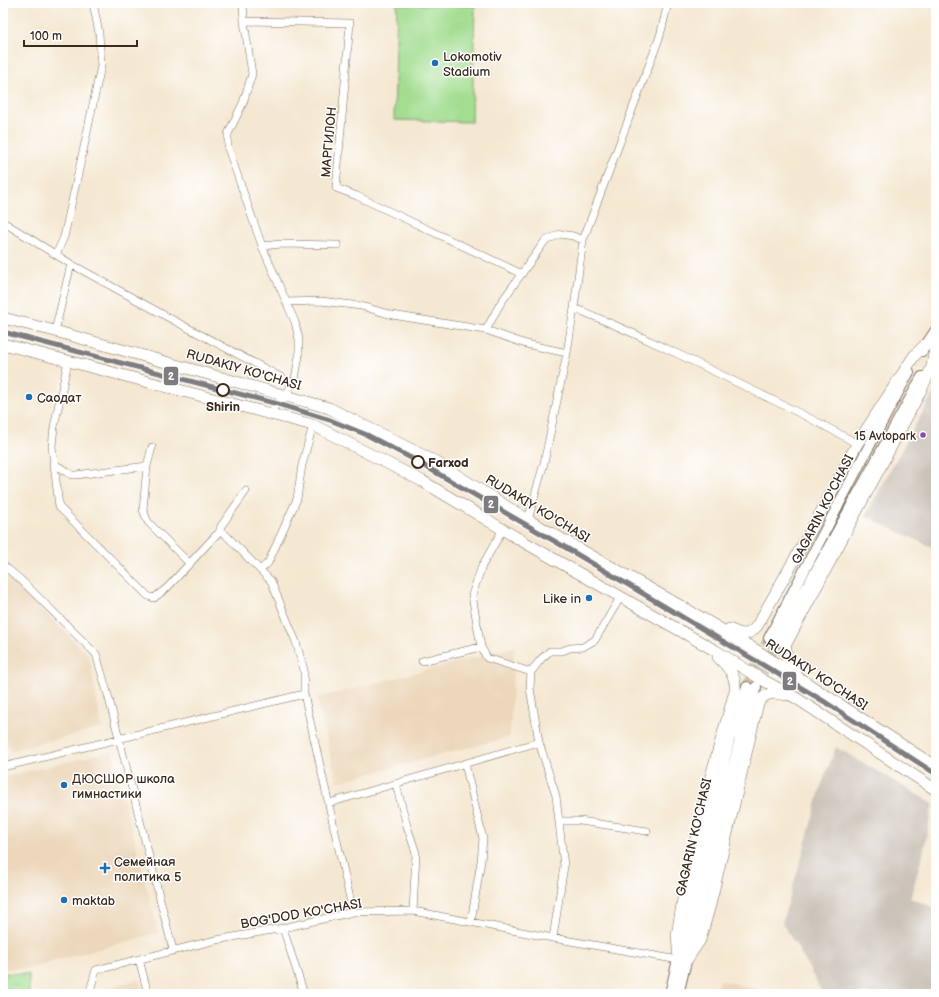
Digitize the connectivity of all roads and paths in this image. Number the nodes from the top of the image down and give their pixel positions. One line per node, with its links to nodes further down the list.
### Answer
1 (93, 3): 9 (street)
2 (243, 3): 4 (street)
3 (668, 3): 6 (street)
4 (244, 21): 8 (street); 11 (street, МАРГИЛОН)
5 (3, 222): 9 (street)
6 (582, 240): 11 (street); 13 (street)
7 (338, 245): 8 (street)
8 (262, 246): 12 (street)
9 (56, 255): 10 (street)
10 (71, 264): 17 (street); 22 (street)
11 (522, 274): 15 (street)
12 (287, 302): 15 (street); 22 (street)
13 (574, 308): 20 (street); 26 (street)
14 (3, 318): 17 (main road, RUDAKIY KO'CHASI)
15 (486, 330): 20 (street)
16 (936, 330): 19 (main road, GAGARIN KO'CHASI)
17 (55, 331): 23 (main road, RUDAKIY KO'CHASI)
18 (3, 344): 21 (main road)
19 (932, 344): 26 (main road); 41 (main road, GAGARIN KO'CHASI); 46 (main road)
20 (567, 353): 31 (street)
21 (68, 361): 24 (main road); 28 (street)
22 (292, 383): 23 (street)
23 (286, 395): 24 (street); 31 (main road, RUDAKIY KO'CHASI)
24 (269, 413): 25 (main road)
25 (313, 425): 32 (main road); 36 (street)
26 (857, 444): 40 (main road)
27 (152, 447): 29 (street)
28 (53, 463): 29 (street); 34 (street)
29 (147, 466): 34 (street)
30 (246, 491): 33 (street)
31 (528, 520): 38 (main road, RUDAKIY KO'CHASI)
32 (503, 529): 37 (main road); 43 (street)
33 (219, 533): 34 (street); 36 (street)
34 (190, 564)
35 (3, 565): 50 (street)
36 (260, 570): 48 (street)
37 (621, 596): 39 (main road); 45 (street)
38 (668, 600): 39 (main road); 40 (main road, RUDAKIY KO'CHASI)
39 (657, 616): 42 (main road)
40 (702, 619): 46 (main road, RUDAKIY KO'CHASI)
41 (773, 640)
42 (708, 646): 49 (main road); 69 (main road)
43 (481, 647): 44 (street); 45 (street)
44 (422, 661)
45 (531, 672): 51 (street)
46 (808, 684): 52 (main road, RUDAKIY KO'CHASI)
47 (751, 687): 69 (main road, GAGARIN KO'CHASI)
48 (304, 694): 50 (street); 59 (street)
49 (796, 698): 56 (main road); 69 (main road)
50 (120, 740): 55 (street); 67 (street)
51 (539, 742): 53 (street); 60 (street)
52 (917, 755): 54 (main road, RUDAKIY KO'CHASI); 56 (main road)
53 (464, 764): 57 (street); 64 (street)
54 (936, 766)
55 (3, 767)
56 (906, 771): 58 (main road)
57 (396, 784): 59 (street); 62 (street)
58 (936, 790)
59 (329, 803): 63 (street)
60 (559, 821): 61 (street); 66 (street)
61 (647, 832)
62 (413, 911): 63 (street, BOG'DOD KO'CHASI); 64 (street, BOG'DOD KO'CHASI)
63 (353, 912): 65 (street, BOG'DOD KO'CHASI)
64 (471, 922): 66 (street, BOG'DOD KO'CHASI)
65 (283, 928): 67 (street, BOG'DOD KO'CHASI); 72 (street)
66 (553, 938): 69 (street, BOG'DOD KO'CHASI)
67 (173, 950): 68 (street, BOG'DOD KO'CHASI)
68 (139, 959): 70 (street, BOG'DOD KO'CHASI); 71 (street)
69 (683, 960): 73 (main road, GAGARIN KO'CHASI); 74 (main road, GAGARIN KO'CHASI)
70 (89, 994)
71 (148, 994)
72 (304, 994)
73 (670, 994)
74 (678, 994)

